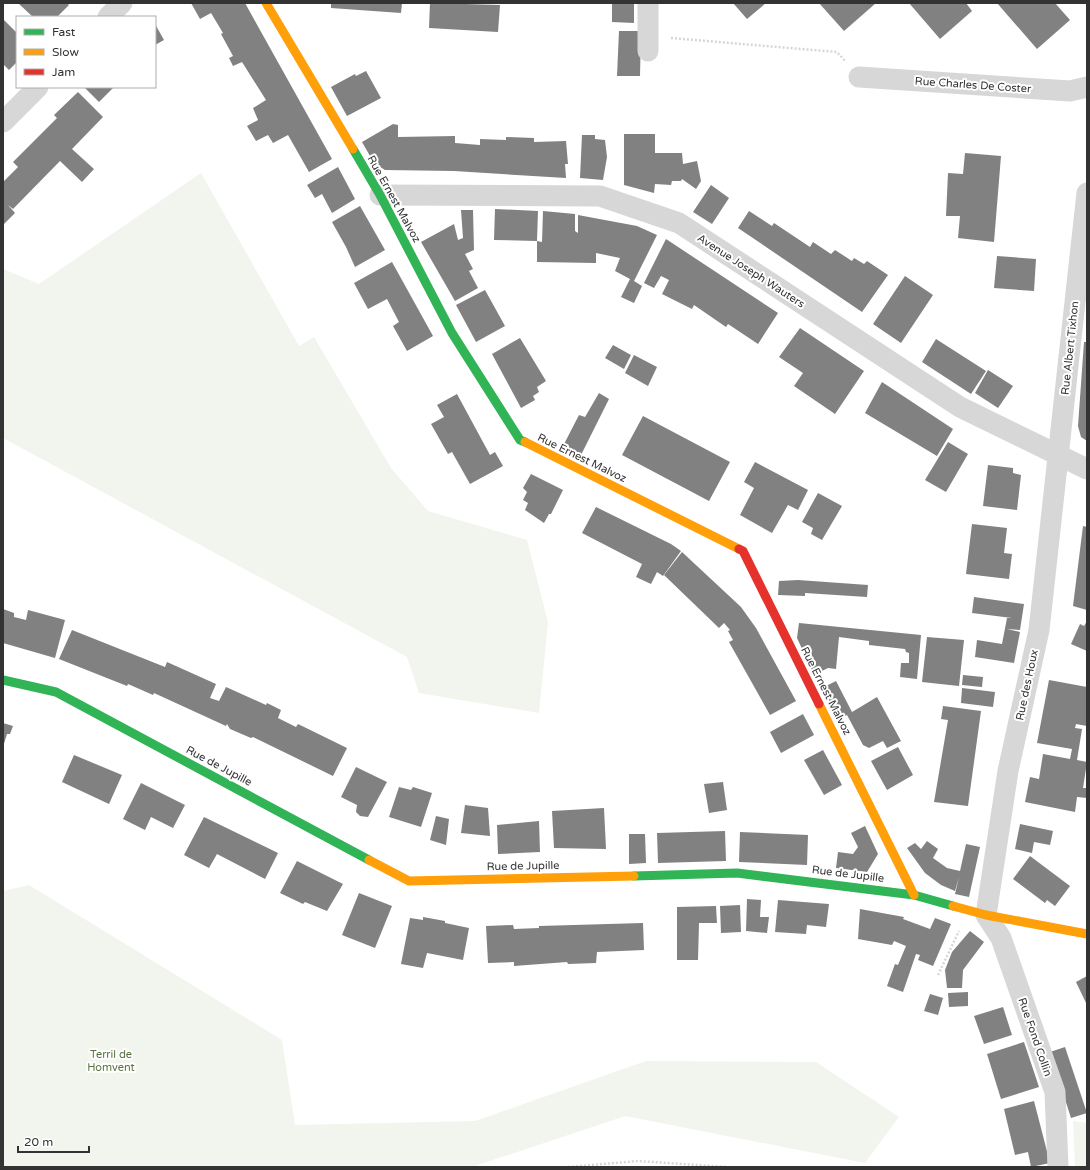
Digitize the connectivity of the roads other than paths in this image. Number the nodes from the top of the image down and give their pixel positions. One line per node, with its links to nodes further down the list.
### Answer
1 (122, 3): 4 (street)
2 (266, 3): 11 (street, Rue Ernest Malvoz)
3 (648, 3): 5 (street)
4 (109, 16)
5 (648, 44)
6 (859, 77): 7 (street, Rue Charles De Coster)
7 (1087, 87)
8 (37, 88): 9 (street)
9 (3, 122)
10 (1087, 193): 12 (street, Rue Albert Tixhon)
11 (380, 195): 12 (street, Avenue Joseph Wauters); 15 (street, Rue Ernest Malvoz)
12 (1059, 454): 13 (street, Avenue Joseph Wauters); 16 (street, Rue des Houx)
13 (1087, 469)
14 (3, 680): 15 (street, Rue de Jupille)
15 (914, 894): 16 (street, Rue de Jupille)
16 (978, 912): 17 (street, Rue de Jupille); 18 (street, Rue Fond Collin)
17 (1087, 934)
18 (1058, 1167)

